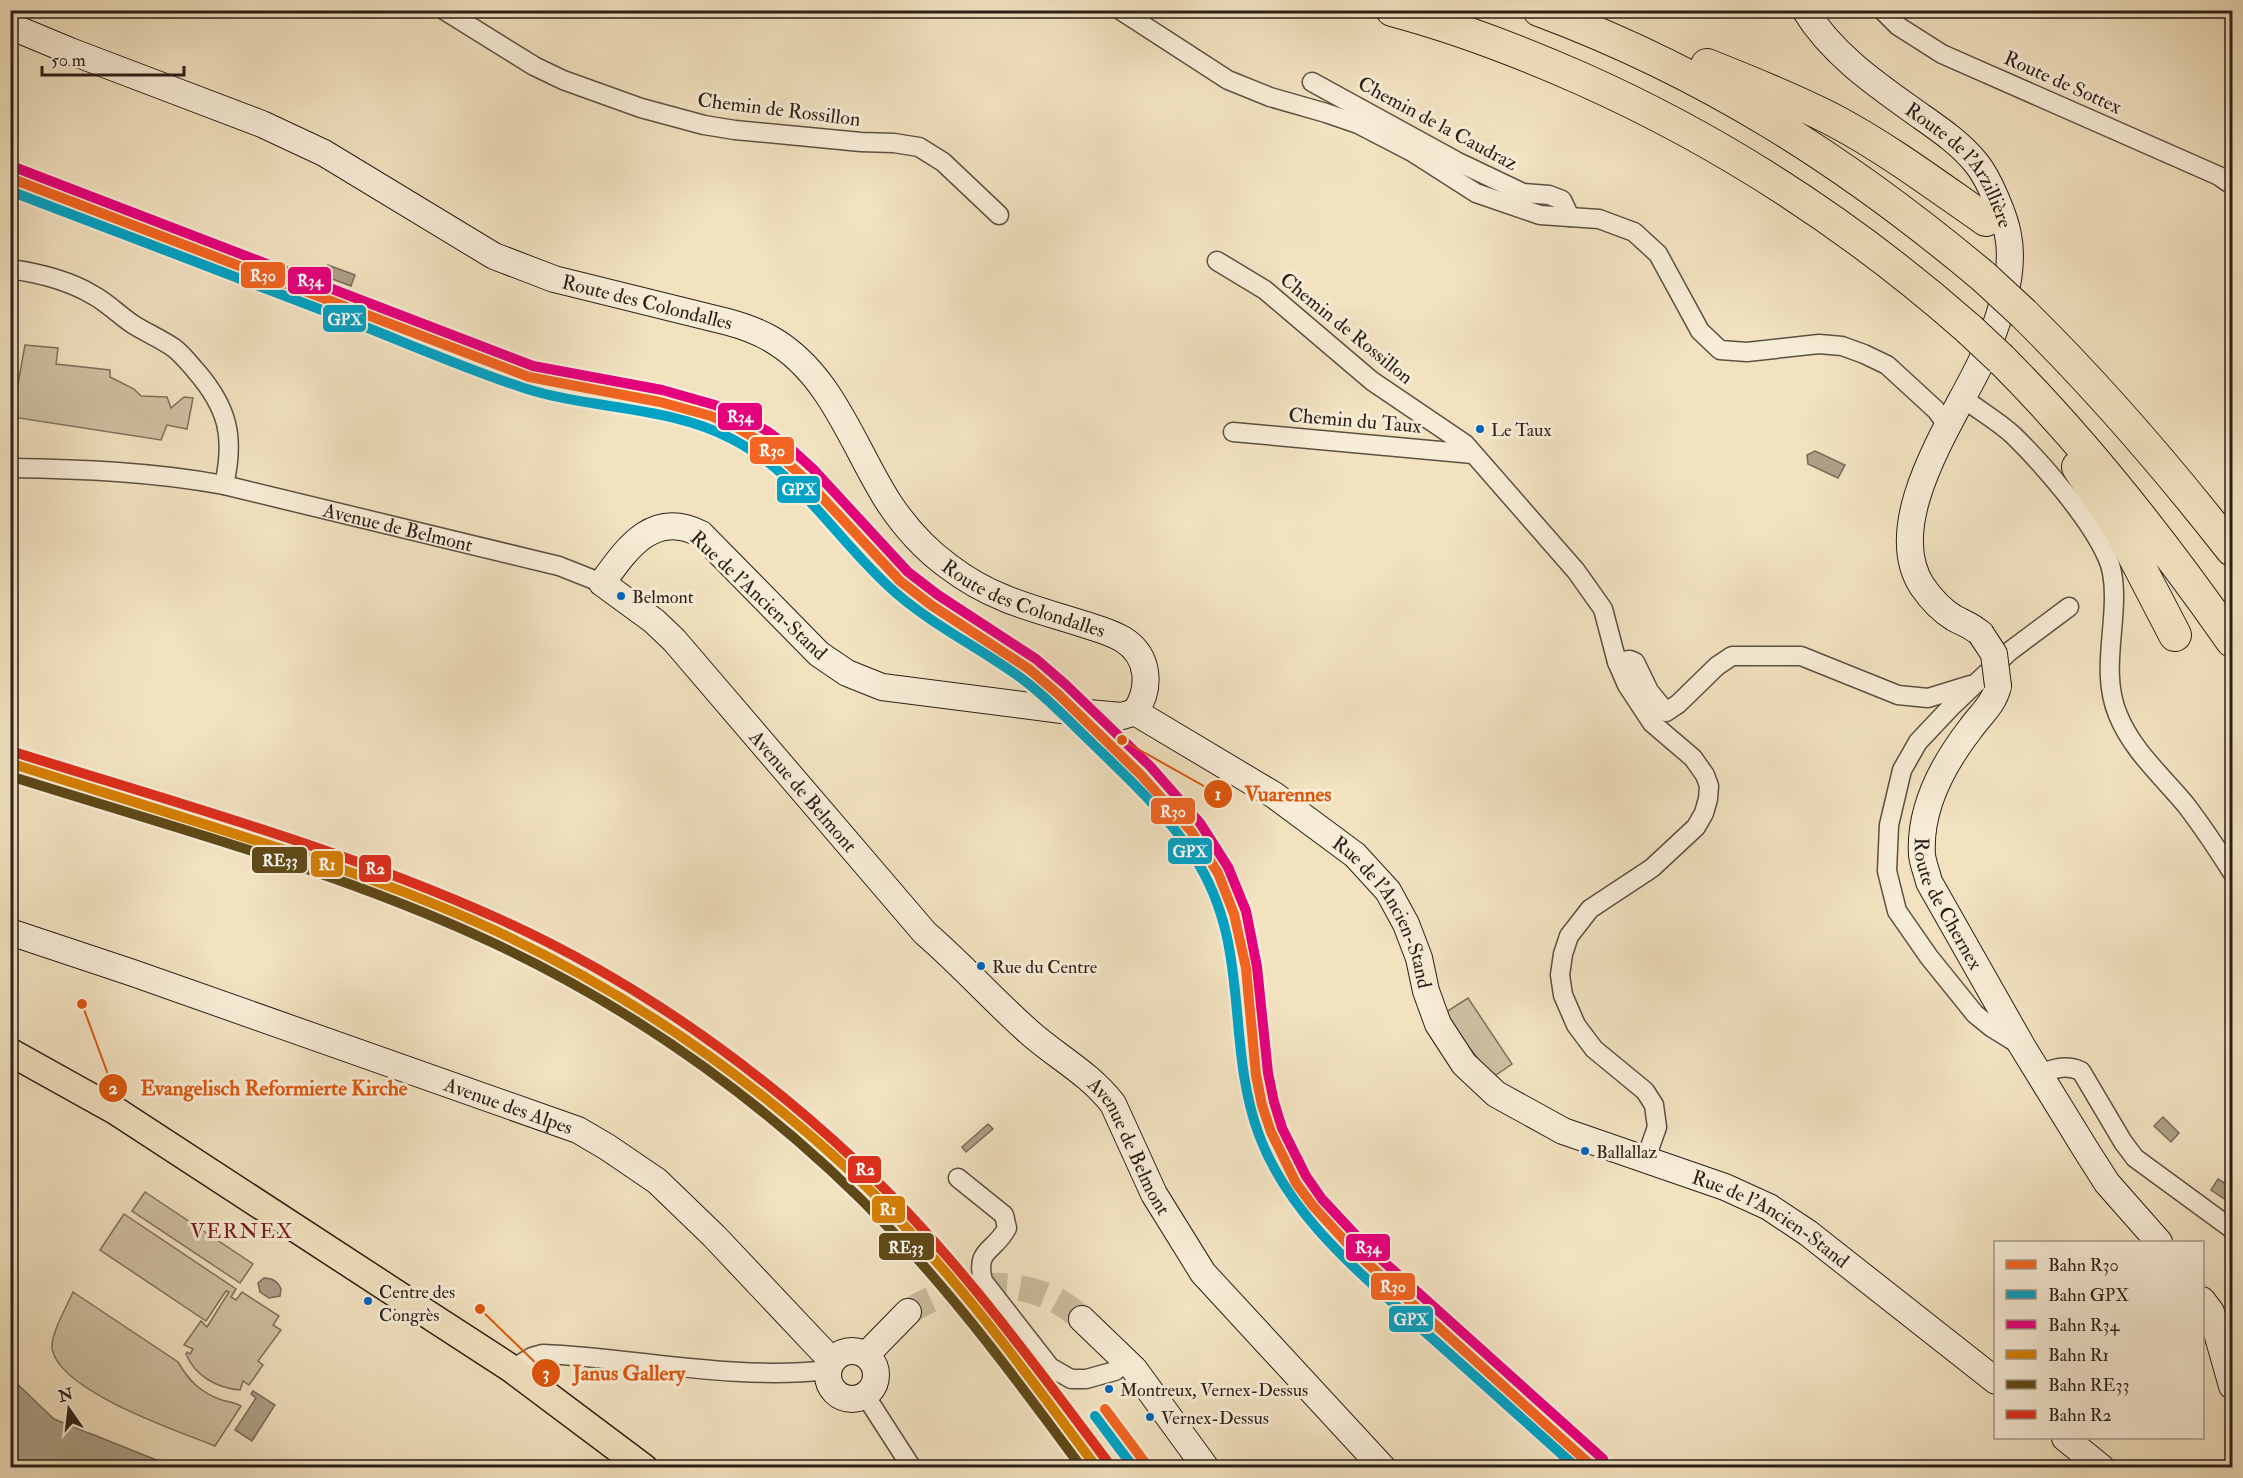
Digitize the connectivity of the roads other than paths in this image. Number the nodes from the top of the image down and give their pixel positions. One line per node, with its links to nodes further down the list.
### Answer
1 (444, 10): 11 (street, Chemin de Rossillon)
2 (1120, 10): 12 (street, Chemin de la Caudraz)
3 (1392, 10): 16 (highway, bridge)
4 (1539, 10): 8 (highway)
5 (1805, 10): 16 (street, Route de l'Arzillière)
6 (1882, 10): 10 (street, Route de Sottex)
7 (10, 26): 30 (street, Route des Colondalles)
8 (1581, 26): 13 (highway); 23 (highway, bridge)
9 (1312, 82): 12 (street, Chemin de la Caudraz)
10 (2232, 185)
11 (999, 215)
12 (1569, 217): 18 (street, Chemin de la Caudraz)
13 (1986, 220)
14 (1217, 261): 20 (street, Chemin de Rossillon)
15 (10, 269): 22 (street)
16 (1999, 365): 17 (street); 26 (highway); 27 (highway)
17 (1962, 397): 18 (street); 31 (street)
18 (1947, 425): 29 (street, bridge)
19 (1233, 432): 20 (street, Chemin du Taux)
20 (1473, 454): 28 (street, Chemin de Rossillon)
21 (10, 468): 22 (street, Avenue de Belmont)
22 (224, 485): 24 (street, Avenue de Belmont)
23 (2232, 550)
24 (602, 582): 30 (street, Rue de l'Ancien-Stand); 54 (street, Avenue de Belmont)
25 (2069, 607): 29 (street)
26 (2175, 635)
27 (2232, 641)
28 (1617, 662): 29 (street); 36 (street, Chemin de Rossillon)
29 (1986, 685): 33 (street, Route de Chernex); 33 (street)
30 (1135, 712): 36 (street, Rue de l'Ancien-Stand)
31 (2232, 873)
32 (10, 932): 45 (street, Avenue des Alpes)
33 (2022, 1046): 35 (street, Route de Chernex)
34 (10, 1052): 46 (main road)
35 (2038, 1074): 38 (street); 39 (street, Route de Chernex)
36 (1645, 1161): 47 (street, Rue de l'Ancien-Stand)
37 (958, 1178): 44 (street)
38 (2232, 1229)
39 (2158, 1241)
40 (2204, 1303): 48 (street)
41 (908, 1312): 43 (street)
42 (1082, 1318): 44 (street)
43 (866, 1355): 45 (street); 49 (street)
44 (1127, 1361): 53 (street)
45 (830, 1365): 46 (street); 49 (street)
46 (521, 1376): 51 (main road)
47 (1994, 1380)
48 (2232, 1386)
49 (866, 1395): 52 (street)
50 (2068, 1439): 55 (street)
51 (644, 1467)
52 (912, 1467)
53 (1206, 1467)
54 (1383, 1467)
55 (2102, 1467)

